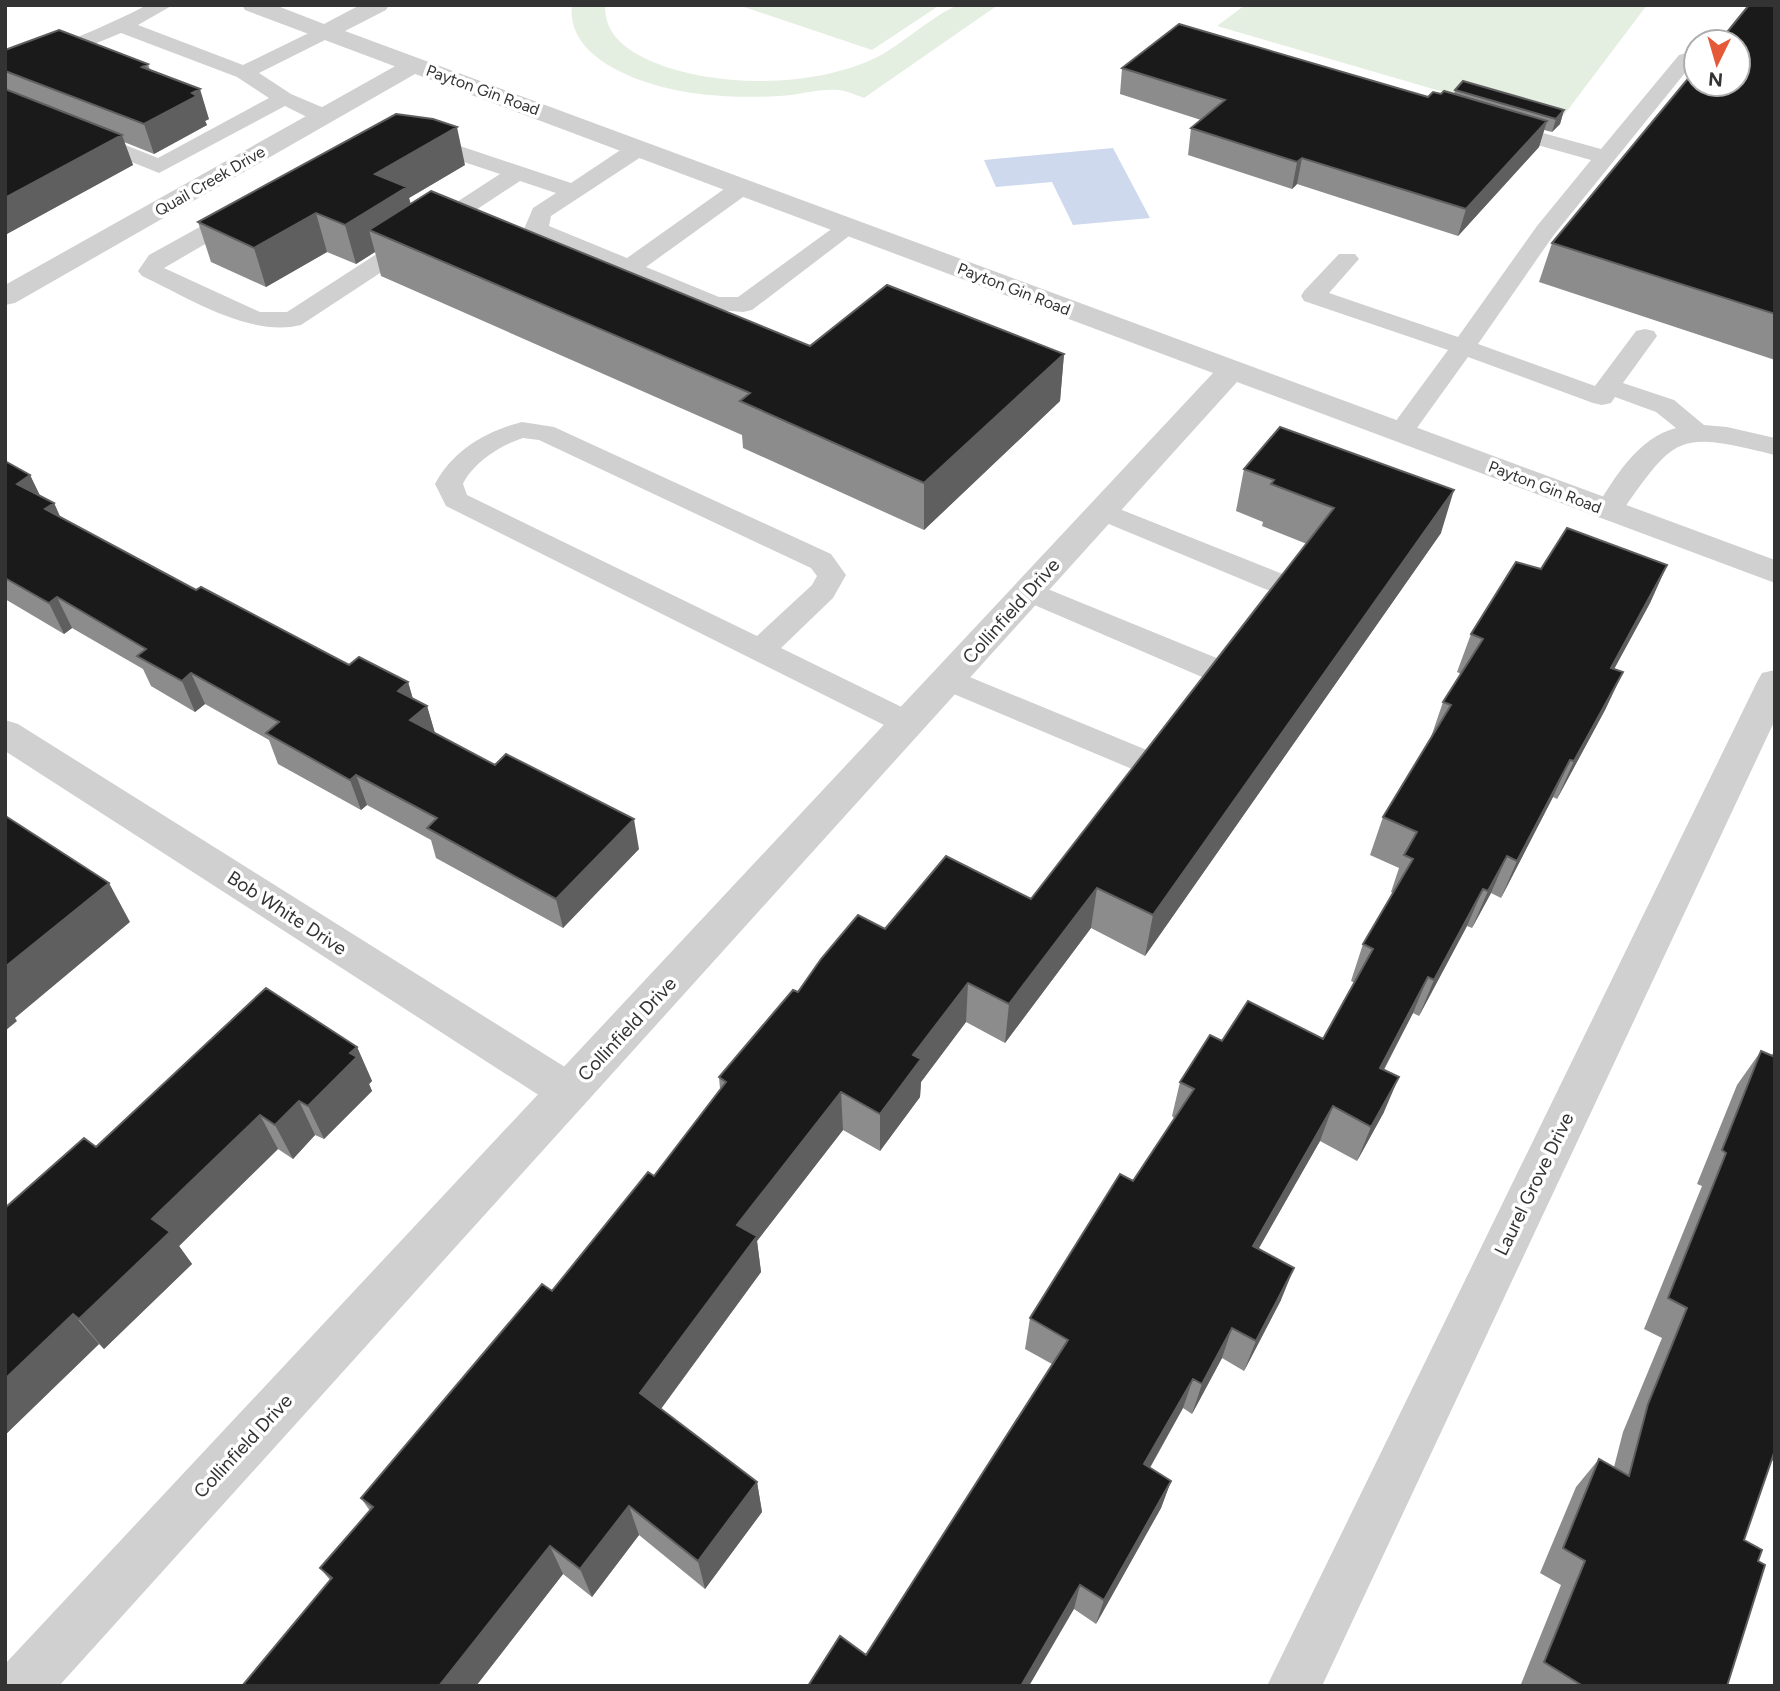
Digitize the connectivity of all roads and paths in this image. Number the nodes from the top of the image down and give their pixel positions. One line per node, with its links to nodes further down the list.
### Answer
1 (163, 5): 4 (lane)
2 (253, 5): 5 (street, Payton Gin Road)
3 (378, 5): 5 (street)
4 (122, 26): 8 (lane); 9 (lane)
5 (326, 32): 7 (street, Payton Gin Road); 8 (lane)
6 (1682, 64): 18 (lane)
7 (414, 65): 12 (street, Quail Creek Drive); 16 (street, Payton Gin Road)
8 (244, 73): 10 (lane)
9 (5, 75)
10 (284, 98): 12 (lane); 14 (lane)
11 (5, 103): 19 (lane)
12 (323, 116): 17 (street, Quail Creek Drive)
13 (1472, 118): 18 (lane)
14 (212, 138): 17 (lane); 19 (lane)
15 (399, 142): 20 (lane)
16 (639, 148): 22 (street, Payton Gin Road); 23 (lane)
17 (256, 154): 21 (street, Quail Creek Drive)
18 (1605, 158): 30 (lane)
19 (159, 166): 21 (lane)
20 (518, 172): 23 (lane); 24 (lane)
21 (203, 185): 28 (street, Quail Creek Drive)
22 (741, 187): 25 (street, Payton Gin Road); 27 (lane)
23 (574, 191): 27 (lane)
24 (267, 199)
25 (849, 227): 27 (lane); 31 (street, Payton Gin Road)
26 (1347, 259): 30 (lane)
27 (629, 268)
28 (5, 297)
29 (1645, 336): 32 (lane)
30 (1463, 347): 32 (lane); 33 (lane)
31 (1231, 370): 33 (street, Payton Gin Road); 37 (street, Collinfield Drive)
32 (1608, 386): 34 (lane)
33 (1400, 433): 36 (street, Payton Gin Road)
34 (1699, 433): 35 (lane); 36 (lane)
35 (1775, 447)
36 (1608, 510): 38 (street, Payton Gin Road)
37 (1102, 511): 39 (lane); 40 (street, Collinfield Drive)
38 (1775, 572)
39 (1275, 582)
40 (1028, 591): 42 (lane); 43 (street, Collinfield Drive)
41 (760, 650): 41 (lane); 45 (lane)
42 (1213, 669)
43 (948, 679): 45 (street, Collinfield Drive); 47 (lane)
44 (1775, 682): 50 (street, Laurel Grove Drive)
45 (907, 723): 48 (street, Collinfield Drive)
46 (14, 751): 48 (street, Bob White Drive)
47 (1143, 761)
48 (569, 1092): 49 (street, Collinfield Drive)
49 (22, 1686)
50 (1294, 1686)

